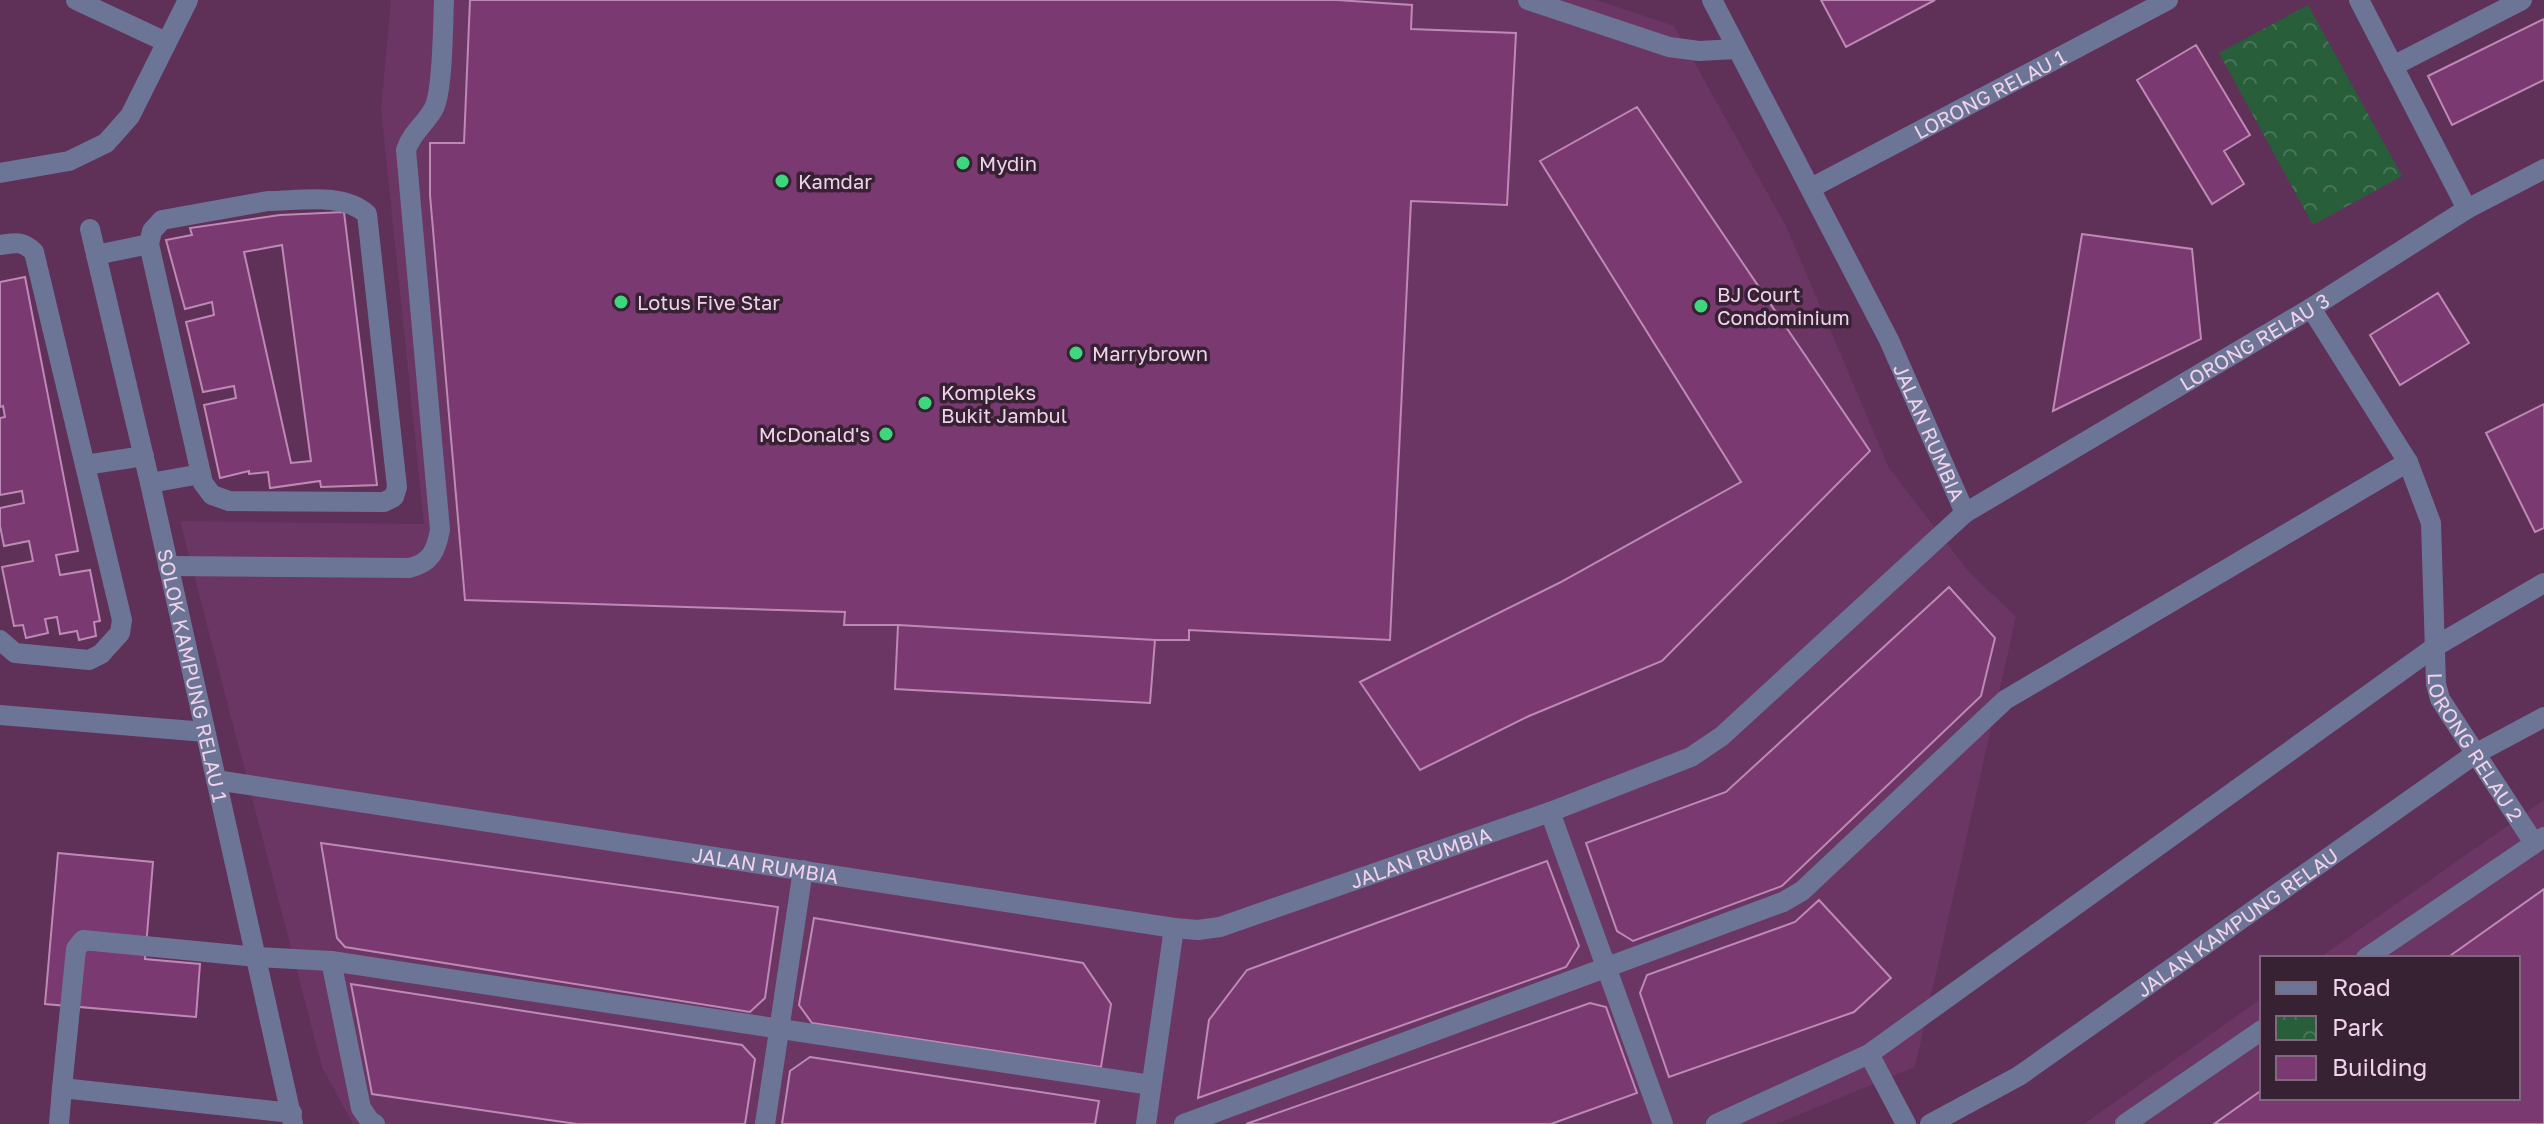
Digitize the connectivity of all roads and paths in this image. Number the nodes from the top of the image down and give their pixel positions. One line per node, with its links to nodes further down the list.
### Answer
1 (76, 0): 9 (street)
2 (188, 0): 9 (street)
3 (444, 0): 27 (street)
4 (1528, 0): 10 (street)
5 (1712, 0): 10 (street, JALAN RUMBIA)
6 (2168, 0): 14 (street, LORONG RELAU 1)
7 (2359, 0): 11 (street)
8 (2522, 0): 11 (street)
9 (166, 42): 13 (street)
10 (1736, 49): 14 (street, JALAN RUMBIA)
11 (2393, 66): 15 (street)
12 (2544, 169): 15 (street, LORONG RELAU 3)
13 (0, 173)
14 (1811, 188): 26 (street, JALAN RUMBIA)
15 (2467, 209): 20 (street, LORONG RELAU 3)
16 (90, 229): 19 (street, SOLOK KAMPUNG RELAU 1)
17 (149, 244): 19 (street); 24 (street); 24 (street)
18 (0, 245): 23 (street)
19 (96, 255): 21 (street, SOLOK KAMPUNG RELAU 1)
20 (2311, 308): 22 (street, LORONG RELAU 2); 26 (street, LORONG RELAU 3)
21 (144, 456): 23 (street); 25 (street, SOLOK KAMPUNG RELAU 1)
22 (2408, 462): 30 (street, LORONG RELAU 2); 43 (street)
23 (85, 465): 29 (street)
24 (201, 474): 25 (street)
25 (150, 483): 27 (street, SOLOK KAMPUNG RELAU 1)
26 (1965, 513): 36 (street, JALAN RUMBIA)
27 (168, 566): 33 (street, SOLOK KAMPUNG RELAU 1)
28 (2544, 583): 30 (street)
29 (0, 640)
30 (2436, 646): 34 (street, LORONG RELAU 2); 46 (street)
31 (0, 715): 33 (street)
32 (2544, 717): 34 (street, JALAN KAMPUNG RELAU)
33 (205, 732): 35 (street, SOLOK KAMPUNG RELAU 1)
34 (2475, 754): 37 (street, LORONG RELAU 2); 58 (street, JALAN KAMPUNG RELAU)
35 (216, 780): 38 (street, JALAN RUMBIA); 41 (street, SOLOK KAMPUNG RELAU 1)
36 (1550, 812): 39 (street, JALAN RUMBIA); 43 (street)
37 (2539, 840): 40 (street)
38 (803, 870): 39 (street, JALAN RUMBIA); 44 (street)
39 (1174, 928): 47 (street)
40 (2369, 956)
41 (257, 957): 42 (street); 48 (street); 49 (street, SOLOK KAMPUNG RELAU 1)
42 (331, 961): 44 (street); 51 (street)
43 (1608, 969): 54 (street); 55 (street)
44 (779, 1029): 47 (street); 52 (street)
45 (2260, 1031): 59 (street)
46 (1869, 1054): 56 (street); 57 (street)
47 (1151, 1085): 53 (street)
48 (62, 1088): 49 (street); 50 (street)
49 (292, 1119)
50 (59, 1124)
51 (375, 1124)
52 (765, 1124)
53 (1146, 1124)
54 (1184, 1124)
55 (1663, 1124)
56 (1716, 1124)
57 (1906, 1124)
58 (1930, 1124)
59 (2125, 1124)

